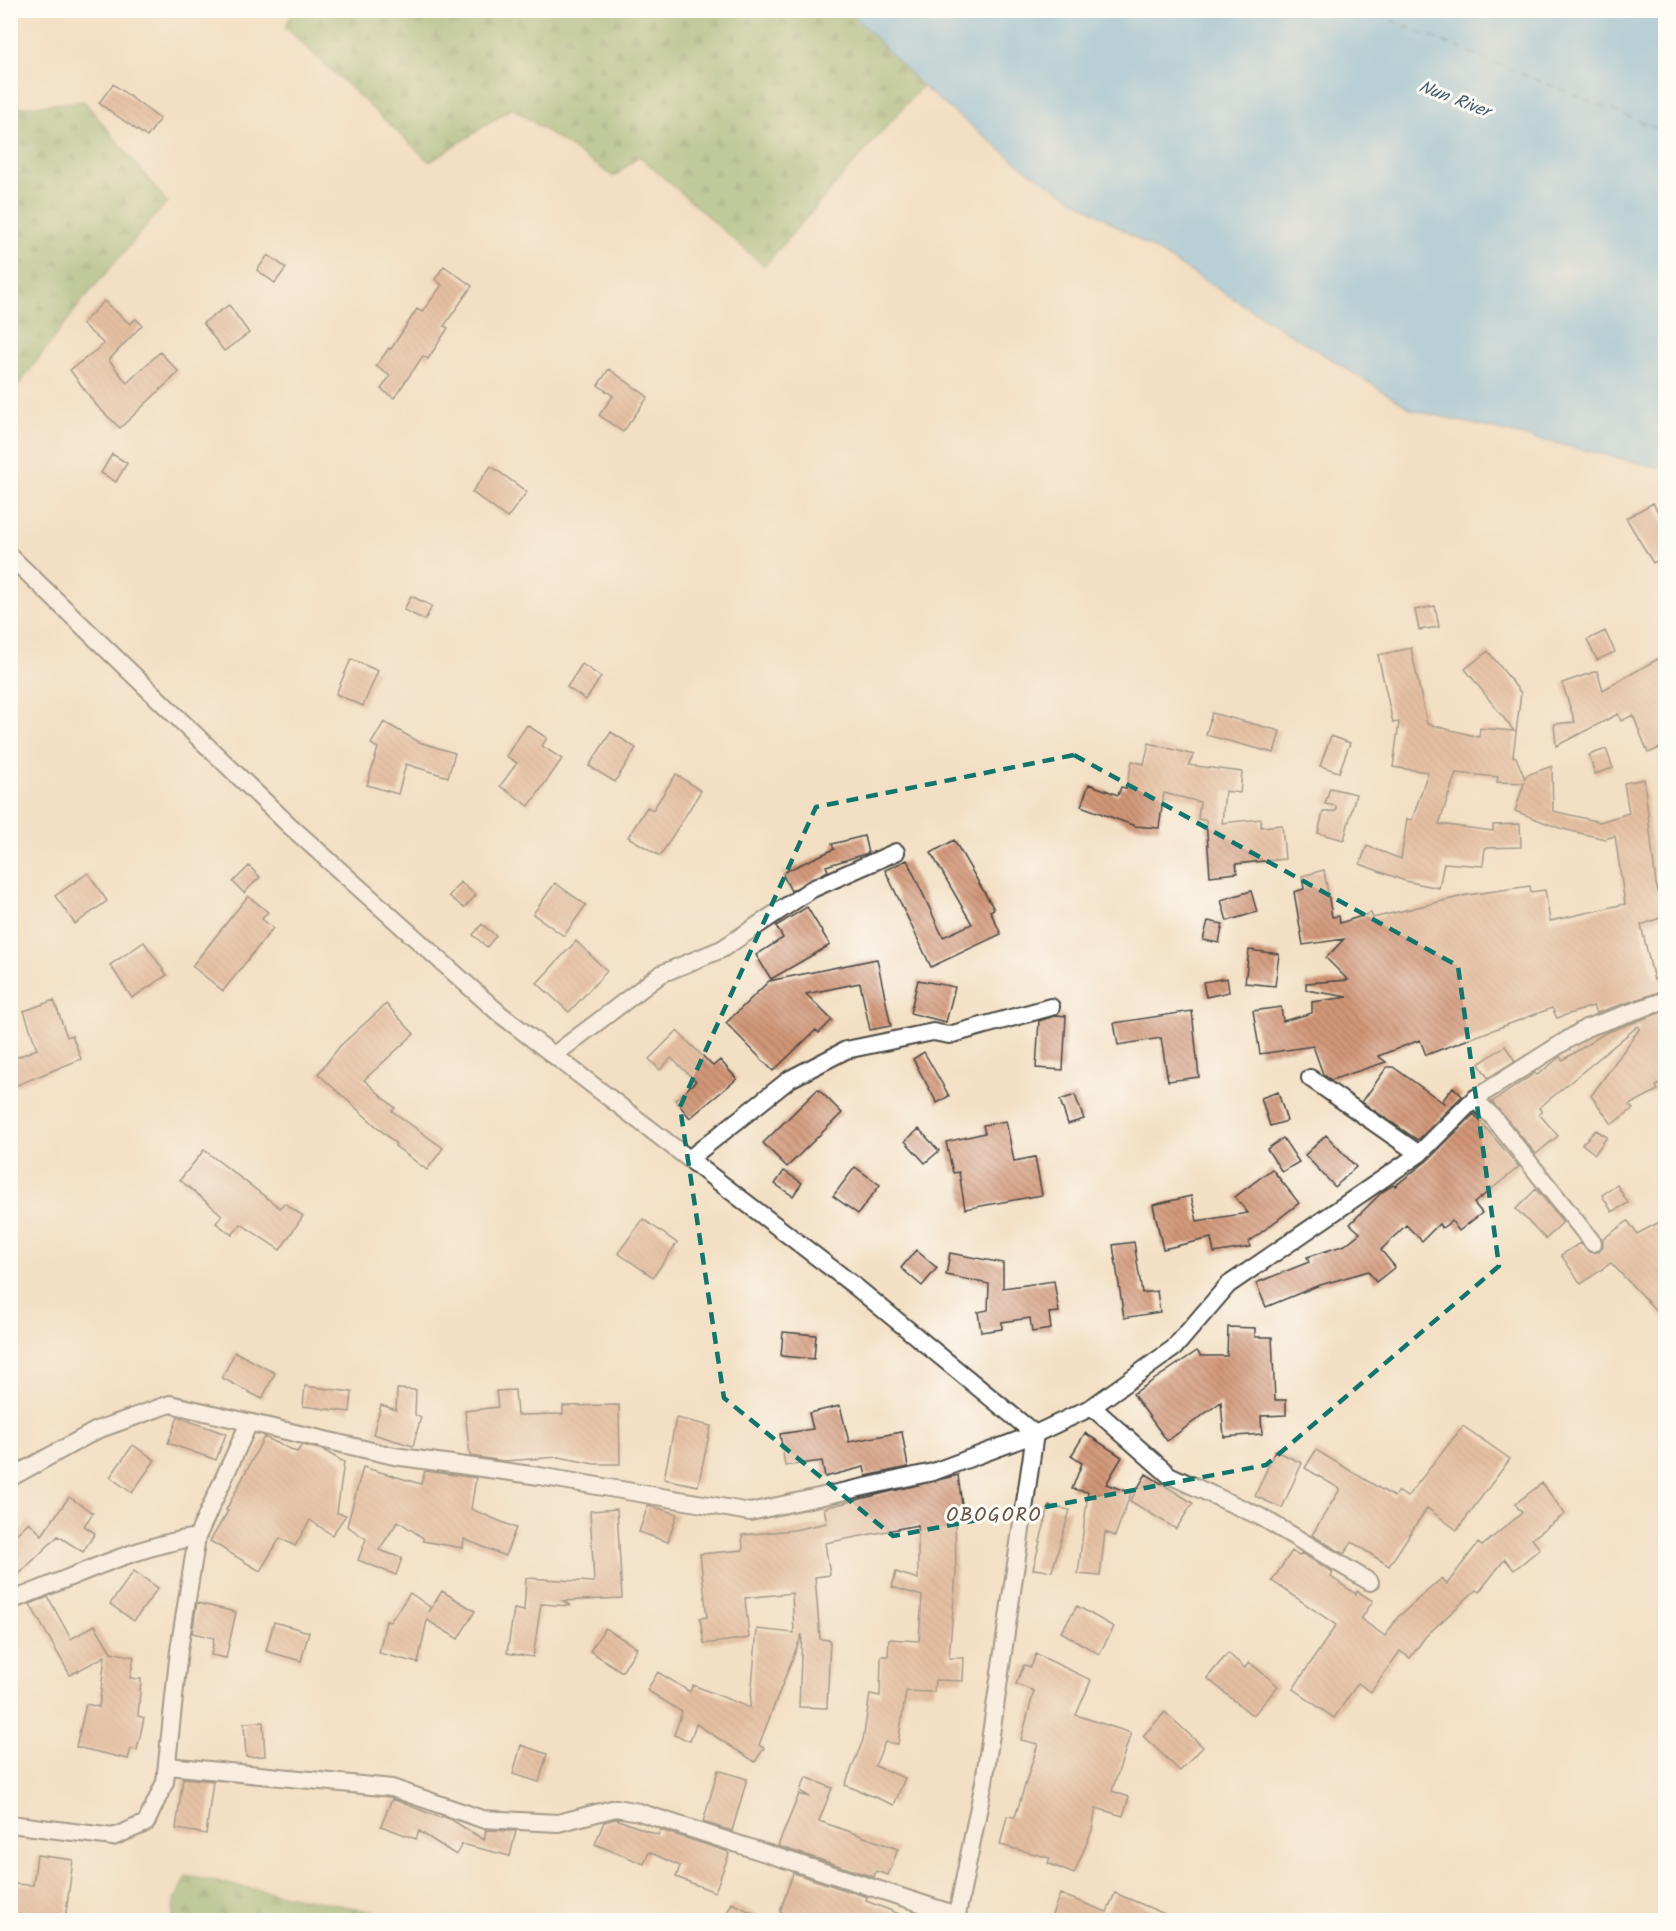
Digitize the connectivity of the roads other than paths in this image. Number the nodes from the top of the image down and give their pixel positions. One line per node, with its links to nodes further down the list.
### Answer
1 (10, 556): 5 (street)
2 (896, 852): 5 (street)
3 (1665, 1000): 7 (street)
4 (1051, 1007): 9 (street)
5 (554, 1055): 9 (street)
6 (1310, 1078): 8 (street)
7 (1474, 1099): 8 (street); 10 (street)
8 (1419, 1154): 11 (street)
9 (689, 1159): 13 (street)
10 (1593, 1243)
11 (1092, 1407): 13 (street); 16 (street)
12 (249, 1423): 13 (street); 14 (street); 15 (street)
13 (1035, 1434): 20 (street)
14 (10, 1478)
15 (197, 1537): 17 (street); 18 (street)
16 (1370, 1582)
17 (10, 1601)
18 (168, 1766): 19 (street); 20 (street)
19 (10, 1824)
20 (956, 1918)

